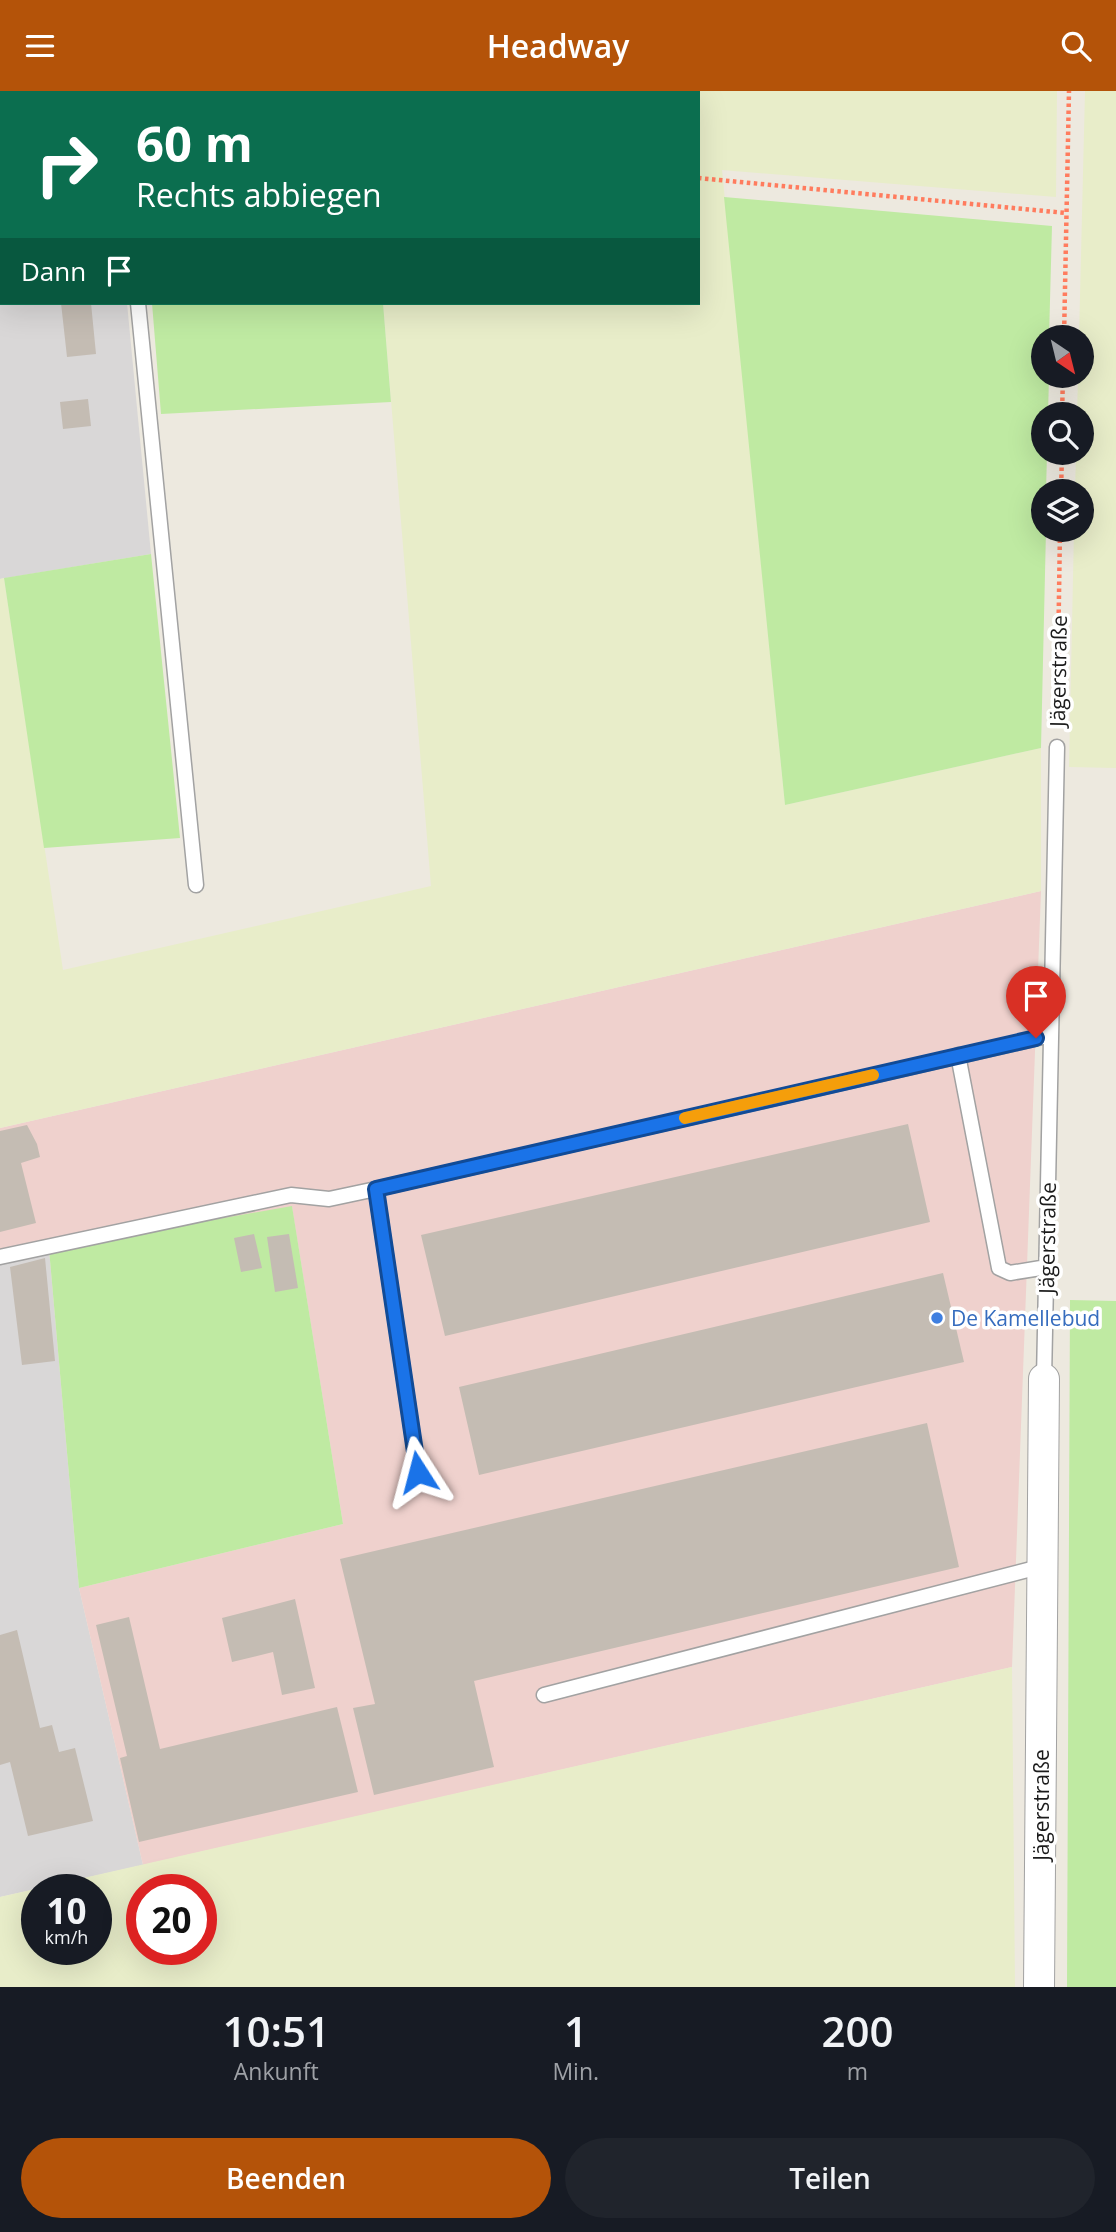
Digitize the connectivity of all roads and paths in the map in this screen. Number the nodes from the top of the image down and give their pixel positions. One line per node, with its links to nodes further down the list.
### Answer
1 (1069, 91): 3 (path)
2 (700, 178): 3 (path)
3 (1066, 213): 5 (path)
4 (138, 305): 8 (lane)
5 (1064, 325)
6 (1060, 542): 7 (path, Jägerstraße)
7 (1057, 747): 9 (lane, Jägerstraße)
8 (196, 885)
9 (1051, 1035): 10 (lane); 13 (lane, Jägerstraße)
10 (958, 1055): 11 (lane); 13 (lane)
11 (376, 1189): 12 (lane); 15 (lane)
12 (0, 1257)
13 (1047, 1267): 14 (lane, Jägerstraße)
14 (1044, 1380): 16 (street, Jägerstraße)
15 (418, 1472)
16 (1043, 1566): 17 (lane); 18 (street, Jägerstraße)
17 (544, 1695)
18 (1039, 1987)

